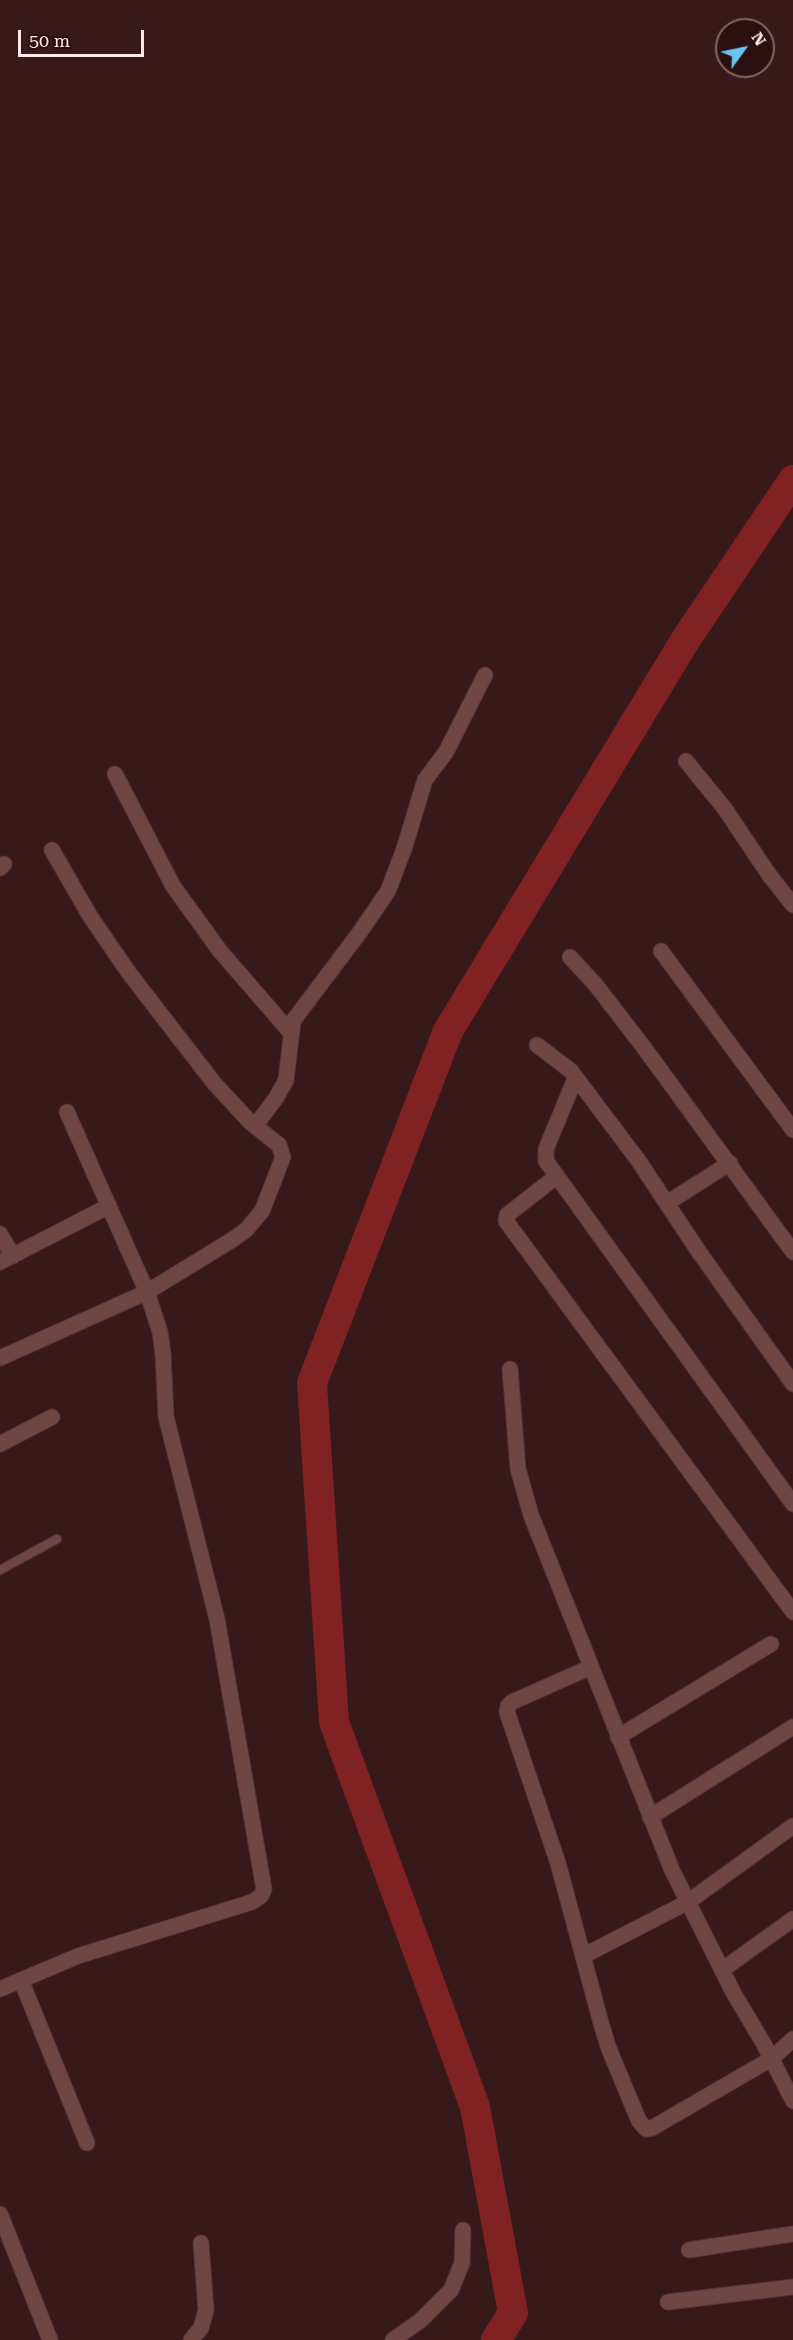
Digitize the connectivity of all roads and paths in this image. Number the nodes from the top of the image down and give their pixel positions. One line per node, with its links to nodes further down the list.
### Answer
1 (485, 675): 8 (street)
2 (686, 761): 5 (street)
3 (115, 774): 8 (street)
4 (52, 850): 12 (street)
5 (793, 905)
6 (661, 951): 13 (street)
7 (570, 957): 14 (street)
8 (291, 1033): 12 (street)
9 (537, 1045): 10 (street)
10 (575, 1079): 15 (street); 16 (street)
11 (67, 1112): 17 (street)
12 (255, 1126): 21 (street)
13 (793, 1130)
14 (730, 1163): 16 (street); 19 (street)
15 (557, 1176): 27 (street); 30 (street)
16 (668, 1203): 24 (street)
17 (109, 1206): 20 (street); 21 (street)
18 (0, 1233): 20 (street)
19 (793, 1252)
20 (7, 1259)
21 (147, 1292): 22 (street); 41 (street)
22 (0, 1358)
23 (510, 1369): 32 (street)
24 (793, 1384)
25 (52, 1417): 26 (street)
26 (0, 1444)
27 (793, 1504)
28 (57, 1539): 29 (lane)
29 (0, 1570)
30 (793, 1612)
31 (771, 1644): 34 (street)
32 (591, 1667): 34 (street); 39 (street)
33 (793, 1727): 35 (street)
34 (618, 1737): 35 (street)
35 (650, 1817): 37 (street)
36 (793, 1826): 37 (street)
37 (688, 1902): 39 (street); 40 (street)
38 (793, 1919): 40 (street)
39 (583, 1956): 44 (street)
40 (722, 1970): 44 (street)
41 (21, 1980): 42 (street); 46 (street)
42 (0, 1989)
43 (793, 2039): 44 (street)
44 (771, 2059): 45 (street)
45 (792, 2097)
46 (87, 2143)
47 (0, 2214): 54 (street)
48 (463, 2229): 56 (street)
49 (793, 2234): 51 (street)
50 (201, 2243): 55 (street)
51 (689, 2250)
52 (793, 2286): 53 (street)
53 (668, 2302)
54 (50, 2340)
55 (191, 2340)
56 (393, 2340)

